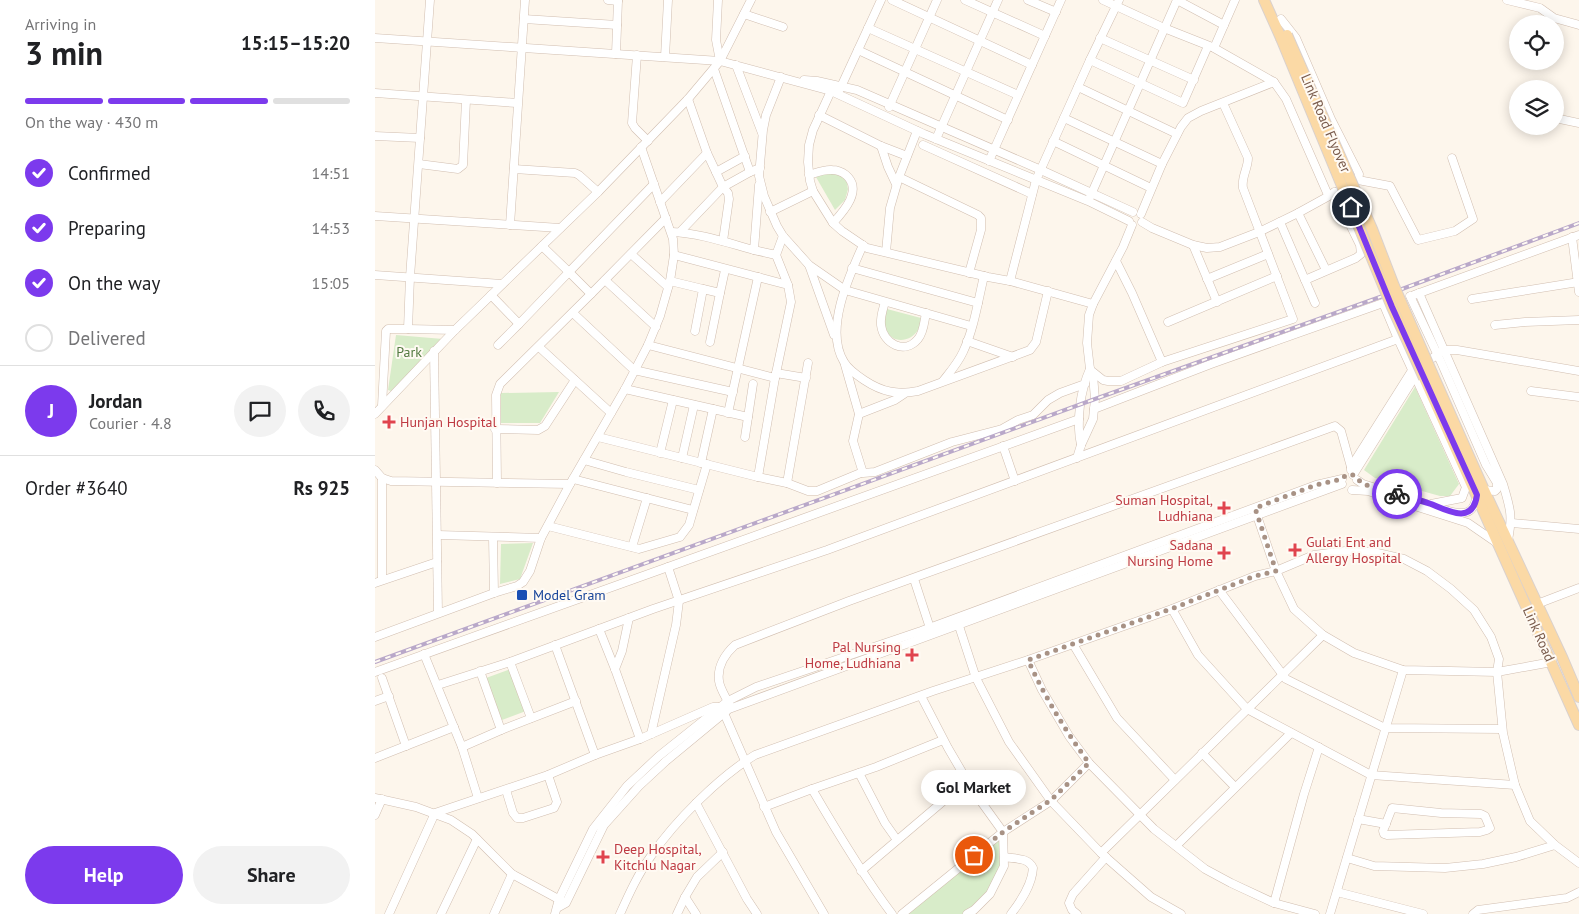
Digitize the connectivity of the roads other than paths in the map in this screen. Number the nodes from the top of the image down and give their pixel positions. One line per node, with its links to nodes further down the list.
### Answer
1 (430, 0): 38 (street)
2 (525, 0): 26 (street)
3 (608, 0): 4 (street)
4 (618, 0): 28 (street)
5 (668, 0): 46 (street)
6 (718, 0): 49 (street)
7 (751, 0): 24 (street)
8 (881, 0): 32 (street)
9 (892, 0): 25 (street)
10 (937, 0): 25 (street)
11 (965, 0): 22 (street)
12 (998, 0): 22 (street)
13 (1028, 0): 23 (street)
14 (1061, 0): 23 (street)
15 (1103, 0): 21 (street)
16 (1177, 0): 29 (street); 33 (street)
17 (1264, 0): 35 (main road)
18 (1270, 0): 27 (main road)
19 (1507, 0): 30 (street)
20 (1233, 1): 29 (street)
21 (1117, 3): 33 (street); 37 (street)
22 (993, 12): 34 (street); 39 (street)
23 (1056, 12): 34 (street)
24 (744, 14): 31 (street); 49 (street)
25 (929, 18): 39 (street); 42 (street)
26 (524, 19): 28 (street); 41 (street)
27 (1281, 20): 35 (main road); 111 (street)
28 (617, 25): 44 (street)
29 (1224, 25): 40 (street)
30 (1579, 25)
31 (783, 27)
32 (868, 28): 42 (street); 43 (street)
33 (1164, 28): 40 (street); 48 (street)
34 (1045, 36): 51 (street)
35 (1284, 36): 257 (main road, Link Road Flyover, bridge)
36 (375, 38): 38 (street)
37 (1100, 38): 47 (street); 48 (street)
38 (427, 41): 41 (street); 65 (street)
39 (980, 42): 51 (street); 54 (street)
40 (1211, 47): 57 (street); 58 (street)
41 (522, 48): 44 (street); 69 (street)
42 (915, 49): 53 (street); 54 (street)
43 (858, 50): 53 (street); 60 (street)
44 (616, 54): 45 (street)
45 (637, 55): 46 (street); 88 (street)
46 (665, 57): 49 (street)
47 (1090, 60): 59 (street); 61 (street)
48 (1150, 60): 57 (street); 59 (street)
49 (720, 61): 50 (street); 52 (street)
50 (736, 65): 55 (street); 84 (street)
51 (1032, 65): 64 (street)
52 (714, 69): 67 (street); 96 (street)
53 (905, 72): 66 (street); 72 (street)
54 (966, 72): 64 (street); 66 (street)
55 (781, 77): 56 (street); 84 (street)
56 (792, 80): 60 (street); 62 (street)
57 (1194, 80): 70 (street)
58 (1274, 82): 71 (street); 119 (street)
59 (1140, 83): 70 (street); 73 (street)
60 (841, 86): 62 (street); 72 (street)
61 (1078, 87): 73 (street); 77 (street)
62 (834, 92): 74 (street); 76 (street)
63 (375, 94): 65 (street)
64 (1018, 95): 78 (street)
65 (423, 96): 68 (street); 86 (street)
66 (955, 96): 78 (street); 81 (street)
67 (688, 99): 88 (street); 95 (street)
68 (466, 100): 69 (street); 100 (street)
69 (517, 103): 103 (street)
70 (1183, 103): 75 (street)
71 (1223, 103): 75 (street); 134 (street)
72 (890, 105): 76 (street); 81 (street)
73 (1127, 111): 83 (street); 90 (street)
74 (819, 115): 92 (street); 108 (street)
75 (1192, 115): 83 (street)
76 (885, 116): 82 (street)
77 (1064, 118): 89 (street); 90 (street)
78 (1007, 120): 94 (street)
79 (1564, 120): 80 (street)
80 (1579, 123)
81 (942, 127): 87 (street); 94 (street)
82 (917, 131): 87 (street); 97 (street)
83 (1177, 134): 102 (street)
84 (762, 135): 107 (street)
85 (375, 136): 86 (street)
86 (421, 138): 100 (street)
87 (936, 139): 99 (street)
88 (648, 141): 93 (street)
89 (1053, 141): 101 (street); 104 (street)
90 (1114, 141): 101 (street); 102 (street)
91 (923, 145): 118 (street)
92 (881, 146): 97 (street); 109 (street)
93 (641, 148): 112 (street); 116 (street)
94 (994, 150): 99 (street); 104 (street)
95 (707, 153): 105 (street); 121 (street)
96 (745, 156): 105 (street); 106 (street)
97 (907, 156): 109 (street)
98 (1452, 158): 111 (street)
99 (989, 161): 110 (street)
100 (419, 164): 127 (street)
101 (1104, 164): 114 (street); 117 (street)
102 (1162, 164): 114 (street)
103 (514, 169): 116 (street); 131 (street)
104 (1041, 170): 110 (street); 117 (street)
105 (715, 172): 113 (street)
106 (750, 172): 107 (street); 113 (street)
107 (759, 172): 122 (street); 142 (street)
108 (809, 175): 115 (street); 129 (street)
109 (897, 180): 143 (street); 154 (street)
110 (1037, 180): 118 (street); 120 (street)
111 (1358, 180): 119 (street)
112 (654, 184): 121 (street); 153 (street)
113 (723, 187): 133 (street); 137 (street)
114 (1151, 188): 125 (street)
115 (813, 191): 122 (street); 129 (street)
116 (598, 192): 132 (street)
117 (1091, 192): 120 (street); 125 (street)
118 (1032, 194): 163 (street)
119 (1331, 194): 123 (street); 152 (street)
120 (1088, 201): 130 (street)
121 (660, 202): 126 (street)
122 (770, 212): 135 (street)
123 (1298, 213): 128 (street); 152 (street)
124 (375, 216): 127 (street)
125 (1139, 216): 130 (street); 130 (street); 139 (street)
126 (666, 218): 133 (street); 144 (street)
127 (414, 220): 131 (street); 158 (street)
128 (1280, 222): 134 (street); 162 (street)
129 (833, 223): 138 (street)
130 (1131, 223): 148 (street)
131 (510, 225): 132 (street)
132 (560, 228): 140 (street)
133 (676, 232): 137 (street); 146 (street)
134 (1259, 232): 139 (street); 145 (street)
135 (783, 236): 147 (street); 149 (street)
136 (1576, 236): 141 (street); 173 (street)
137 (723, 241): 142 (street)
138 (863, 245): 143 (street); 150 (street)
139 (1193, 245): 160 (street)
140 (542, 246): 153 (street); 165 (street)
141 (1577, 249): 164 (street)
142 (754, 250): 147 (street)
143 (886, 252): 154 (street)
144 (631, 254): 161 (street); 166 (street)
145 (1268, 254): 157 (street); 160 (street)
146 (674, 255): 151 (street); 166 (street)
147 (776, 255): 167 (street)
148 (1116, 261): 183 (street); 205 (street)
149 (809, 265): 169 (street); 200 (street)
150 (852, 268): 169 (street); 180 (street)
151 (725, 270): 159 (street); 172 (street)
152 (1326, 270): 162 (street)
153 (569, 272): 175 (street); 188 (street)
154 (969, 273): 156 (street)
155 (375, 275): 158 (street)
156 (983, 276): 163 (street); 180 (street)
157 (1277, 276): 179 (street); 205 (street)
158 (410, 277): 165 (street); 192 (street)
159 (758, 277): 167 (street); 208 (street)
160 (1207, 279): 179 (street)
161 (605, 280): 175 (street); 191 (street)
162 (1305, 280): 181 (street)
163 (1010, 281): 170 (street)
164 (1579, 282): 171 (street); 177 (street)
165 (502, 284): 174 (street)
166 (669, 284): 168 (street); 191 (street)
167 (787, 285): 213 (street)
168 (703, 289): 172 (street); 194 (street)
169 (845, 290): 178 (street); 200 (street)
170 (1048, 291): 183 (street); 204 (street)
171 (1579, 292)
172 (720, 293): 197 (street)
173 (1419, 293): 176 (street); 203 (street)
174 (491, 294): 188 (street); 193 (street)
175 (591, 294): 185 (street)
176 (1410, 296): 182 (street); 203 (street)
177 (1472, 299)
178 (885, 302): 184 (street); 184 (street)
179 (1217, 302): 187 (street)
180 (977, 303): 190 (street)
181 (1315, 303)
182 (1383, 303): 195 (street); 227 (street)
183 (1093, 304): 211 (street)
184 (926, 313): 190 (street)
185 (573, 314): 201 (street); 209 (street)
186 (1579, 320): 189 (street)
187 (1168, 322)
188 (519, 324): 198 (street)
189 (1495, 325)
190 (971, 326): 196 (street)
191 (656, 327): 199 (street)
192 (408, 329): 193 (street); 228 (street)
193 (455, 330): 202 (street)
194 (695, 331)
195 (1398, 339): 210 (street); 241 (street)
196 (967, 341): 204 (street); 216 (street)
197 (709, 342)
198 (498, 344)
199 (648, 345): 208 (street); 209 (street)
200 (838, 346): 207 (street)
201 (539, 347): 215 (street); 234 (street)
202 (435, 351): 228 (street); 250 (street)
203 (1441, 352): 210 (street); 212 (street); 257 (street); 264 (street)
204 (1013, 357): 216 (street)
205 (1162, 362): 211 (street)
206 (808, 363): 214 (street)
207 (844, 363): 222 (street); 231 (street)
208 (737, 368): 213 (street); 221 (street)
209 (634, 370): 219 (street); 221 (street)
210 (1416, 370): 246 (street); 259 (street)
211 (1091, 371): 218 (street); 227 (street)
212 (1579, 371)
213 (775, 376): 214 (street); 247 (street)
214 (805, 378): 254 (street)
215 (575, 380): 229 (street); 234 (street)
216 (943, 381): 222 (street)
217 (753, 384): 232 (street)
218 (1085, 384): 233 (street); 245 (street)
219 (625, 389): 224 (street); 229 (street)
220 (1531, 391): 223 (street)
221 (733, 392): 230 (street)
222 (904, 394): 231 (street)
223 (1579, 397)
224 (673, 400): 225 (street); 239 (street)
225 (694, 405): 226 (street); 240 (street)
226 (713, 409): 230 (street); 243 (street)
227 (1094, 409): 237 (street)
228 (377, 410)
229 (611, 413): 236 (street)
230 (728, 413): 232 (street)
231 (859, 414): 245 (street)
232 (748, 417): 235 (street)
233 (1079, 419): 237 (street); 238 (street)
234 (495, 429): 253 (street)
235 (745, 436)
236 (598, 437): 239 (street); 242 (street)
237 (1081, 445): 241 (street)
238 (1003, 446): 249 (street); 273 (street)
239 (660, 453): 240 (street)
240 (682, 458): 243 (street)
241 (1077, 458): 249 (street)
242 (585, 460): 251 (street); 255 (street)
243 (704, 463): 247 (street); 255 (street)
244 (375, 470): 248 (street)
245 (863, 472): 254 (street)
246 (1353, 474): 252 (street); 256 (street); 259 (street); 275 (street)
247 (758, 477): 254 (street)
248 (382, 478): 250 (street); 260 (street)
249 (1015, 481): 280 (street)
250 (436, 482): 253 (street); 267 (street)
251 (572, 482): 253 (street); 258 (street); 265 (street)
252 (1342, 482): 256 (street); 262 (street)
253 (497, 483)
254 (787, 483)
255 (699, 490): 261 (street)
256 (1352, 490): 270 (street)
257 (1480, 493): 259 (street); 270 (main road, Link Road Flyover); 270 (main road, Link Road Flyover)
258 (647, 498): 261 (street); 271 (street)
259 (1431, 504)
260 (382, 510): 263 (street); 276 (street)
261 (693, 510): 271 (street)
262 (1256, 511): 274 (street); 285 (street)
263 (375, 516)
264 (1512, 523): 266 (street); 270 (street)
265 (548, 526): 269 (street); 271 (street)
266 (1579, 529)
267 (438, 535): 268 (street); 272 (street)
268 (493, 537): 269 (street); 279 (street)
269 (541, 538): 279 (street)
270 (1503, 542): 281 (main road, Link Road); 295 (main road, Link Road)
271 (632, 547)
272 (437, 562): 276 (street); 283 (street)
273 (668, 567): 280 (street); 292 (street)
274 (1276, 571): 278 (street); 288 (street); 300 (street)
275 (914, 579): 286 (street); 310 (street)
276 (378, 581)
277 (1579, 588): 281 (street)
278 (1219, 590): 282 (street); 301 (street)
279 (494, 593): 283 (street)
280 (679, 601): 284 (street); 320 (street)
281 (1537, 604): 307 (main road, Link Road)
282 (1171, 609): 290 (street); 311 (street)
283 (438, 613): 289 (street)
284 (629, 618): 287 (street); 296 (street)
285 (958, 622): 286 (street); 303 (street); 310 (street)
286 (929, 628): 310 (street)
287 (599, 629): 291 (street); 296 (street)
288 (1323, 635): 297 (street); 301 (street)
289 (375, 637)
290 (1073, 644): 293 (street); 334 (street)
291 (555, 645): 294 (street); 309 (street)
292 (424, 654): 299 (street); 304 (street)
293 (1028, 660): 303 (street); 330 (street)
294 (510, 662): 298 (street); 313 (street)
295 (1552, 662): 300 (street); 314 (main road, Link Road)
296 (615, 669): 321 (street)
297 (1403, 670): 300 (street); 316 (street)
298 (480, 671): 304 (street); 318 (street)
299 (375, 672)
300 (1497, 672): 317 (street)
301 (1282, 674): 311 (street); 316 (street)
302 (382, 678): 305 (street)
303 (976, 678): 306 (street); 342 (street)
304 (438, 685): 315 (street)
305 (389, 696): 308 (street); 323 (street)
306 (921, 696): 322 (street); 329 (street)
307 (1579, 697)
308 (375, 701)
309 (576, 701): 313 (street); 327 (street)
310 (730, 705): 312 (street)
311 (1247, 709): 319 (street); 326 (street)
312 (722, 710): 320 (street); 329 (street); 365 (street)
313 (531, 718): 318 (street)
314 (1579, 724)
315 (454, 726): 323 (street); 324 (street)
316 (1385, 728): 317 (street); 332 (street)
317 (1502, 729): 336 (street)
318 (501, 730): 324 (street)
319 (1291, 733): 325 (street); 337 (street)
320 (651, 734): 321 (street)
321 (640, 739): 327 (street)
322 (943, 740): 331 (street); 335 (street)
323 (406, 746): 328 (street)
324 (462, 747): 341 (street)
325 (1319, 748): 332 (street); 366 (street)
326 (1202, 754): 334 (street); 337 (street)
327 (595, 755): 333 (street)
328 (375, 758)
329 (744, 762): 343 (street); 344 (street)
330 (1089, 763): 342 (street); 347 (street)
331 (859, 772): 338 (street); 352 (street)
332 (1371, 775): 336 (street); 348 (street)
333 (548, 776): 339 (street); 339 (street)
334 (1175, 780): 347 (street)
335 (967, 781): 350 (street); 352 (street)
336 (1515, 785): 353 (street)
337 (1235, 787): 354 (street)
338 (812, 789): 344 (street); 360 (street)
339 (506, 790): 341 (street)
340 (379, 798): 345 (street); 346 (street)
341 (478, 798): 345 (street)
342 (1051, 800): 350 (street); 356 (street)
343 (696, 803): 355 (street); 371 (street)
344 (764, 806): 375 (street)
345 (435, 813): 351 (street); 368 (street)
346 (375, 815)
347 (1140, 815): 354 (street); 356 (street)
348 (1358, 819): 349 (street); 358 (street)
349 (1386, 824): 349 (street)
350 (1003, 832): 357 (street); 377 (street)
351 (477, 839): 361 (street); 369 (street)
352 (897, 840): 360 (street)
353 (1555, 845): 358 (street); 359 (street)
354 (1176, 846): 366 (street)
355 (723, 852): 364 (street); 374 (street)
356 (1104, 855): 380 (street); 381 (street)
357 (1004, 857): 378 (street); 379 (street)
358 (1347, 858): 362 (street)
359 (1579, 863)
360 (861, 871): 376 (street)
361 (512, 874): 365 (street); 370 (street)
362 (1337, 892): 383 (street); 384 (street)
363 (1579, 892): 385 (street)
364 (685, 898): 372 (street); 373 (street)
365 (562, 901): 367 (street)
366 (1274, 904): 382 (street)
367 (556, 911)
368 (389, 914)
369 (441, 914)
370 (494, 914)
371 (620, 914)
372 (677, 914)
373 (696, 914)
374 (757, 914)
375 (824, 914)
376 (892, 914)
377 (902, 914)
378 (967, 914)
379 (1011, 914)
380 (1077, 914)
381 (1181, 914)
382 (1315, 914)
383 (1330, 914)
384 (1423, 914)
385 (1473, 914)

